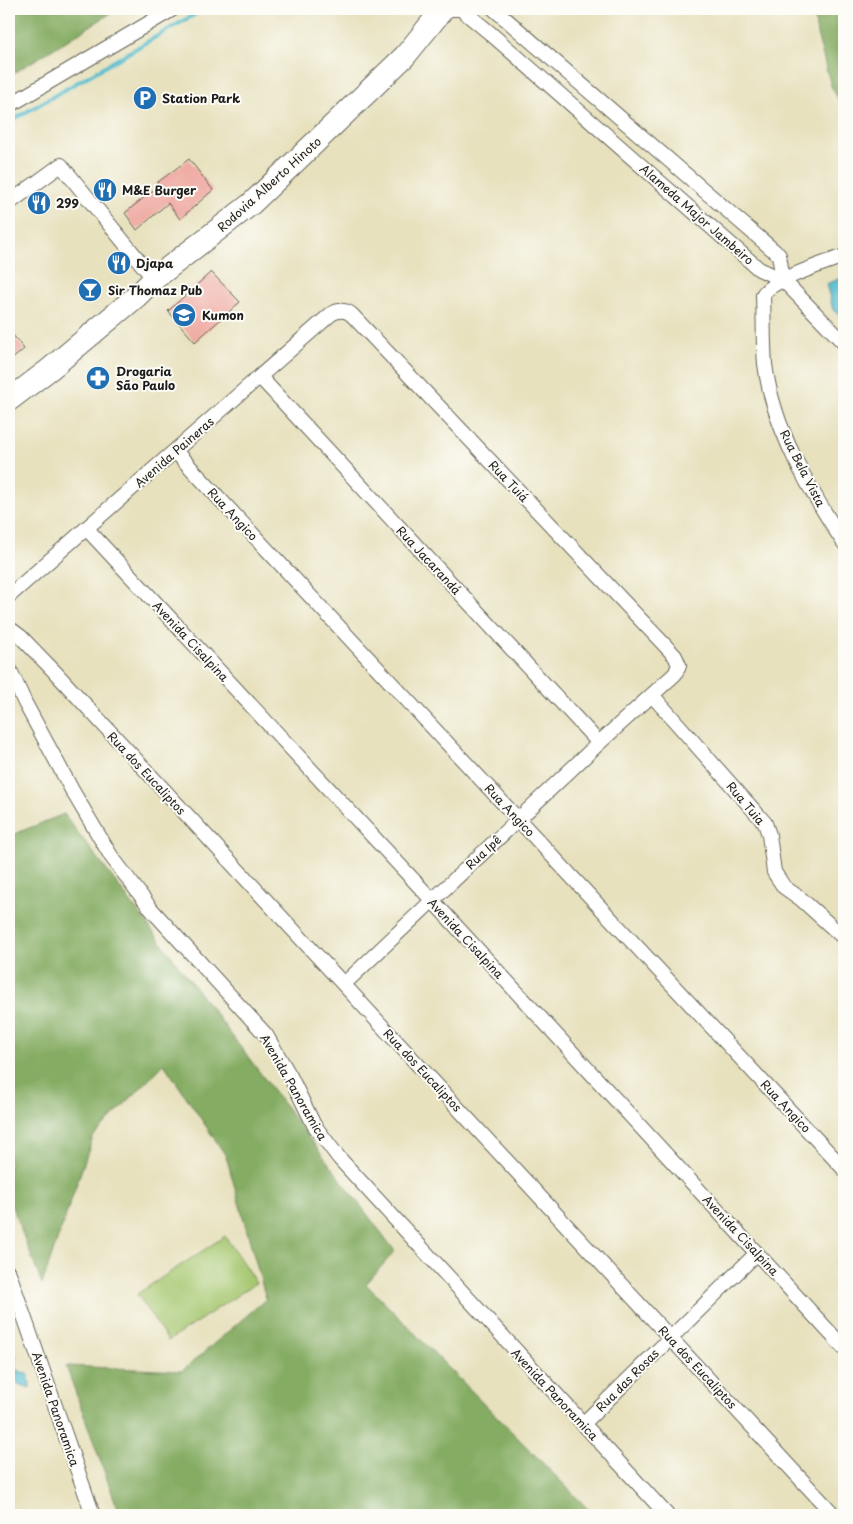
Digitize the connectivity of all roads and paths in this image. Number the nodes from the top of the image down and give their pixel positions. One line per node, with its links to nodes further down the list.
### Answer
1 (173, 9): 8 (street)
2 (422, 9): 6 (main road)
3 (443, 9): 6 (main road, Rodovia Alberto Hinoto); 7 (street, Alameda Major Jambeiro)
4 (494, 9): 5 (street, Alameda Major Jambeiro)
5 (538, 47): 7 (street); 12 (street, Alameda Major Jambeiro)
6 (406, 56): 11 (main road, Rodovia Alberto Hinoto)
7 (524, 63): 12 (street, Alameda Major Jambeiro)
8 (9, 103)
9 (9, 203): 11 (street)
10 (844, 256): 12 (street)
11 (154, 279): 16 (main road, Rodovia Alberto Hinoto)
12 (783, 280): 14 (street); 19 (street, Rua Bela Vista)
13 (342, 310): 15 (street, Avenida Paineras); 22 (street, Rua Tuiá)
14 (844, 343)
15 (260, 377): 17 (street, Avenida Paineras); 25 (street, Rua Jacarandá)
16 (9, 400)
17 (175, 451): 18 (street, Avenida Paineras); 26 (street, Rua Angico)
18 (86, 529): 20 (street, Avenida Paineras); 27 (street, Avenida Cisalpina)
19 (844, 543)
20 (9, 596)
21 (9, 628): 29 (street, Rua dos Eucaliptos)
22 (675, 656): 24 (street, Rua Ipê)
23 (9, 668): 35 (street, Avenida Panoramica)
24 (652, 695): 25 (street, Rua Ipê); 28 (street, Rua Tuia)
25 (599, 743): 26 (street, Rua Ipê)
26 (519, 819): 27 (street, Rua Ipê); 30 (street, Rua Angico)
27 (432, 900): 29 (street, Rua Ipê); 31 (street, Avenida Cisalpina)
28 (844, 938)
29 (344, 984): 33 (street, Rua dos Eucaliptos)
30 (844, 1169)
31 (757, 1253): 33 (street, Rua das Rosas); 34 (street, Avenida Cisalpina)
32 (9, 1274): 36 (street, Avenida Panoramica)
33 (670, 1337): 35 (street, Rua das Rosas); 38 (street, Rua dos Eucaliptos)
34 (844, 1348)
35 (583, 1424): 37 (street, Avenida Panoramica)
36 (93, 1515)
37 (668, 1515)
38 (834, 1515)

